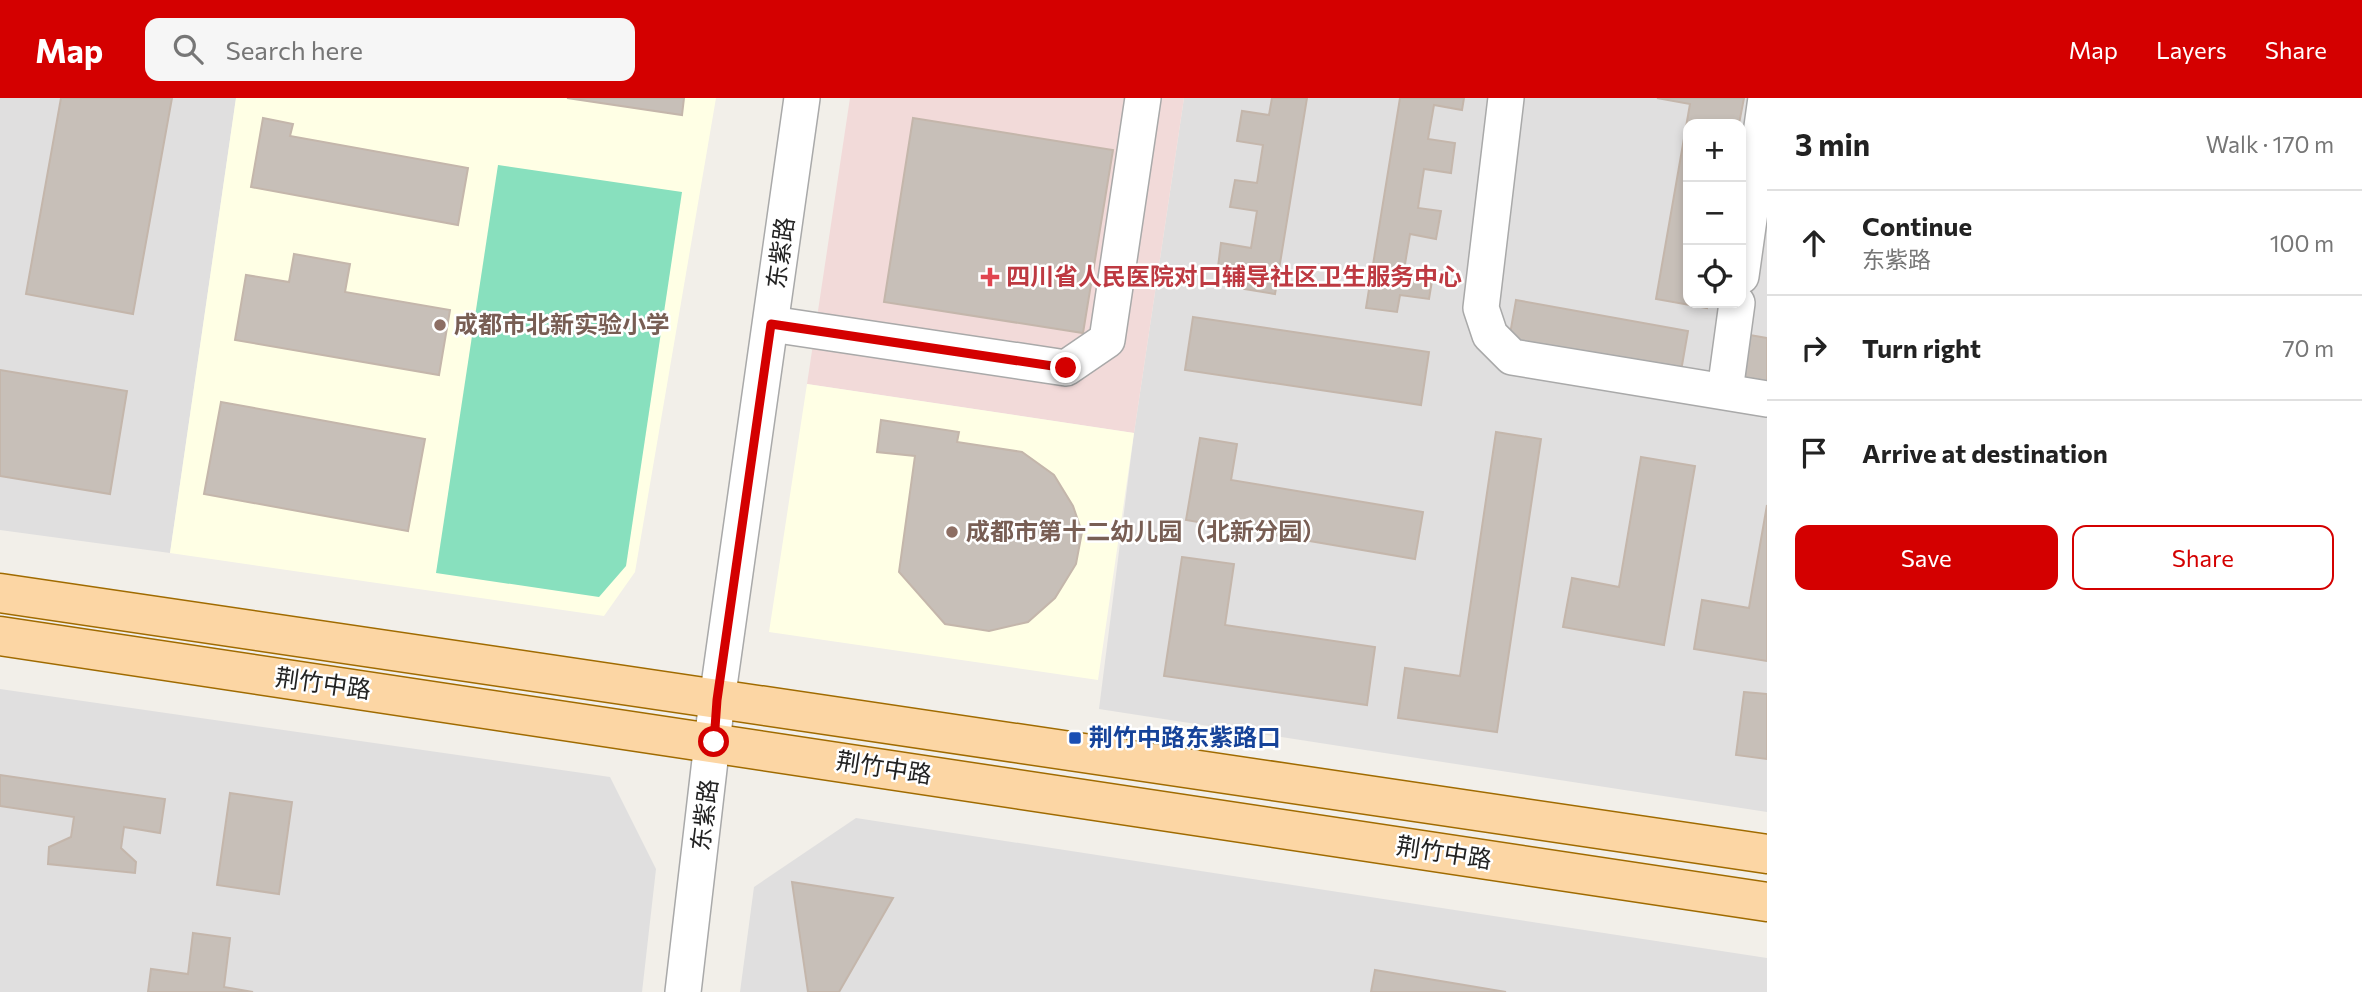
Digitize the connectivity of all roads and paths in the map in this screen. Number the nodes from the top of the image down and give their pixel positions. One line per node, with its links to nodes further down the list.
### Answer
1 (802, 98): 7 (street, 东紫路)
2 (1143, 98): 7 (street)
3 (1506, 98): 8 (street)
4 (1766, 98): 5 (street)
5 (1745, 245)
6 (1736, 308): 8 (street)
7 (771, 324): 12 (street, 东紫路)
8 (1725, 391): 9 (street)
9 (1767, 398)
10 (0, 593): 12 (main road, 荆竹中路)
11 (0, 636): 13 (main road, 荆竹中路)
12 (717, 700): 13 (street, 东紫路); 14 (main road, 荆竹中路)
13 (714, 742): 15 (main road, 荆竹中路); 16 (street, 东紫路)
14 (1767, 854)
15 (1767, 902)
16 (683, 992)

